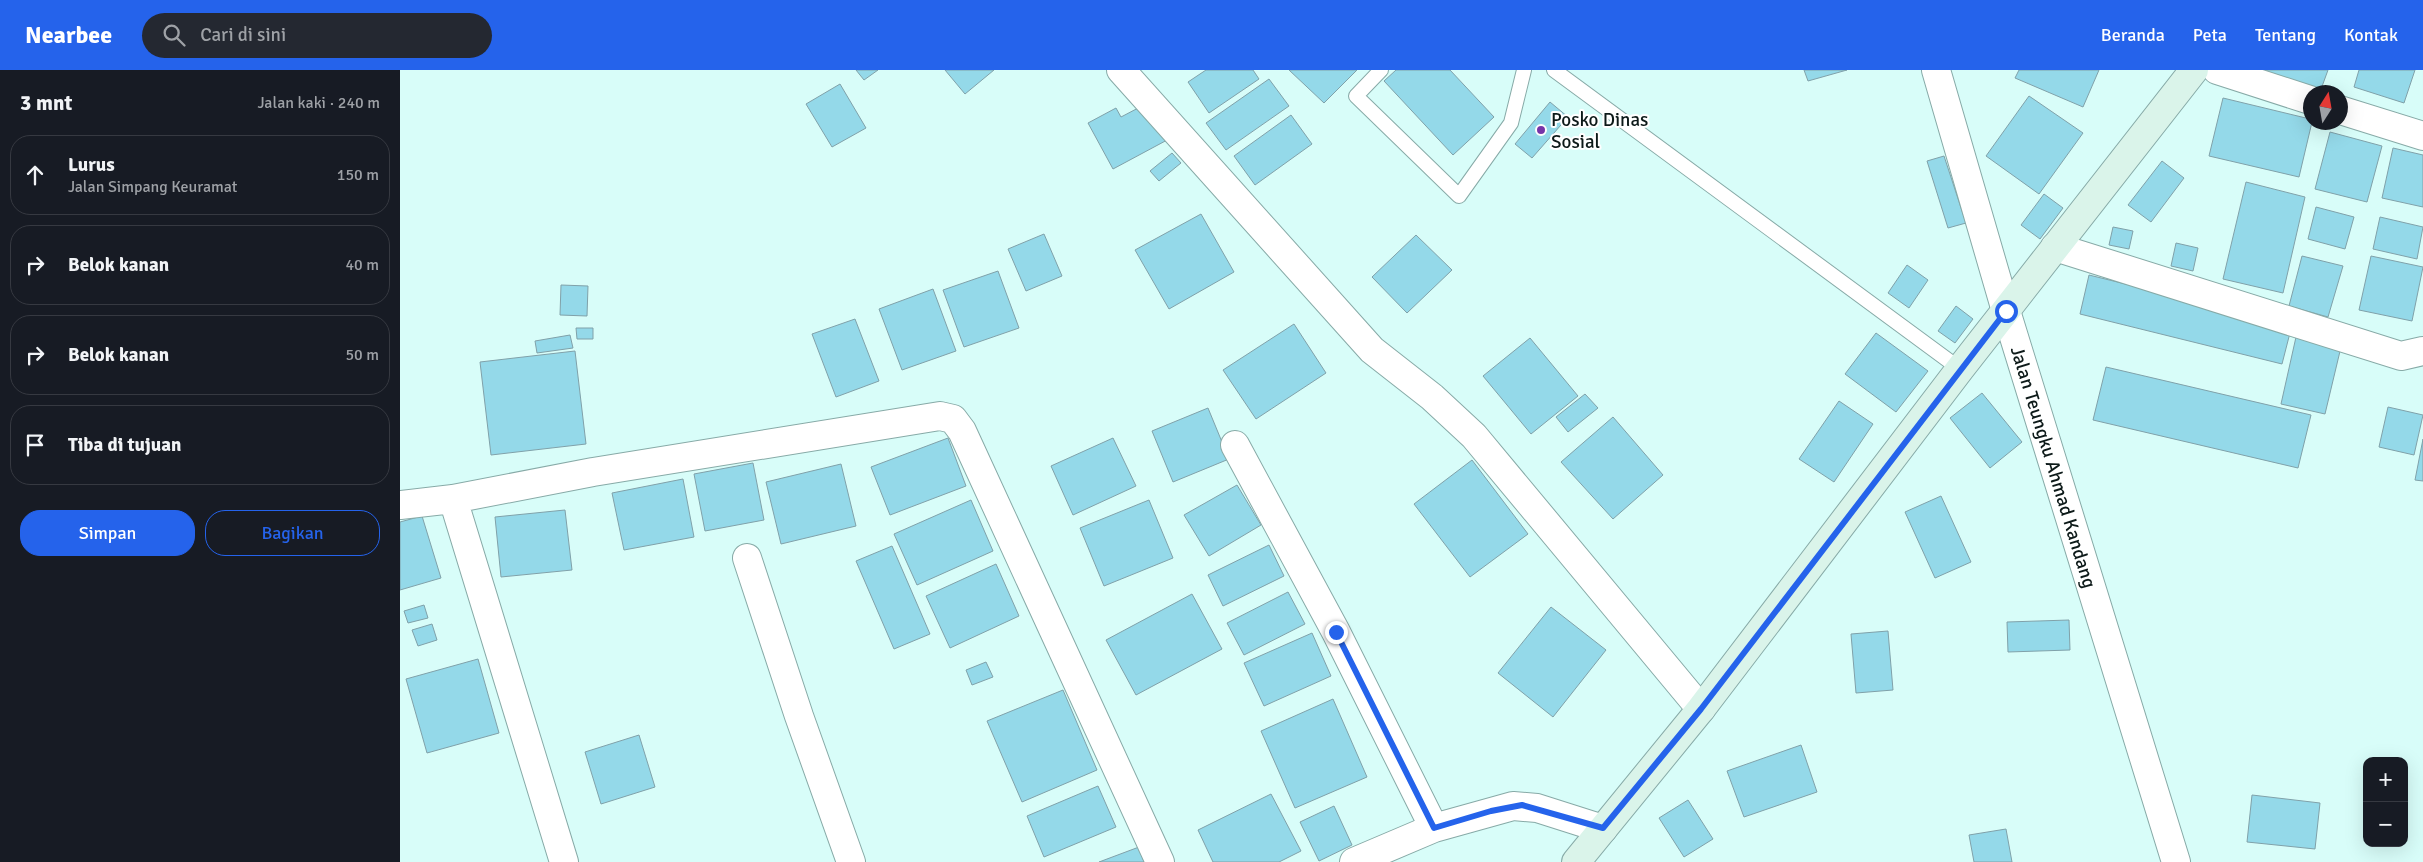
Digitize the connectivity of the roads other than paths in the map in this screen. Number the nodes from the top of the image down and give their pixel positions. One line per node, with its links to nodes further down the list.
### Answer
1 (1121, 70): 19 (street)
2 (1381, 70): 3 (lane)
3 (1524, 70)
4 (1554, 70): 14 (lane)
5 (1936, 70): 12 (street, Jalan Teungku Ahmad Kandang)
6 (2194, 70): 11 (main road)
7 (2217, 70): 8 (street)
8 (2303, 98)
9 (2348, 113): 10 (street)
10 (2423, 136)
11 (2055, 248): 12 (main road); 13 (street)
12 (2006, 311): 14 (main road); 27 (street, Jalan Teungku Ahmad Kandang)
13 (2423, 351)
14 (1960, 369): 19 (main road)
15 (1234, 444): 20 (street)
16 (453, 499): 17 (street); 23 (street); 25 (street)
17 (400, 506)
18 (747, 558): 24 (street)
19 (1701, 709): 21 (main road)
20 (1434, 828): 21 (street); 26 (street)
21 (1603, 828): 22 (main road)
22 (1583, 859)
23 (564, 862)
24 (851, 862)
25 (1160, 862)
26 (1354, 862)
27 (2176, 862)

